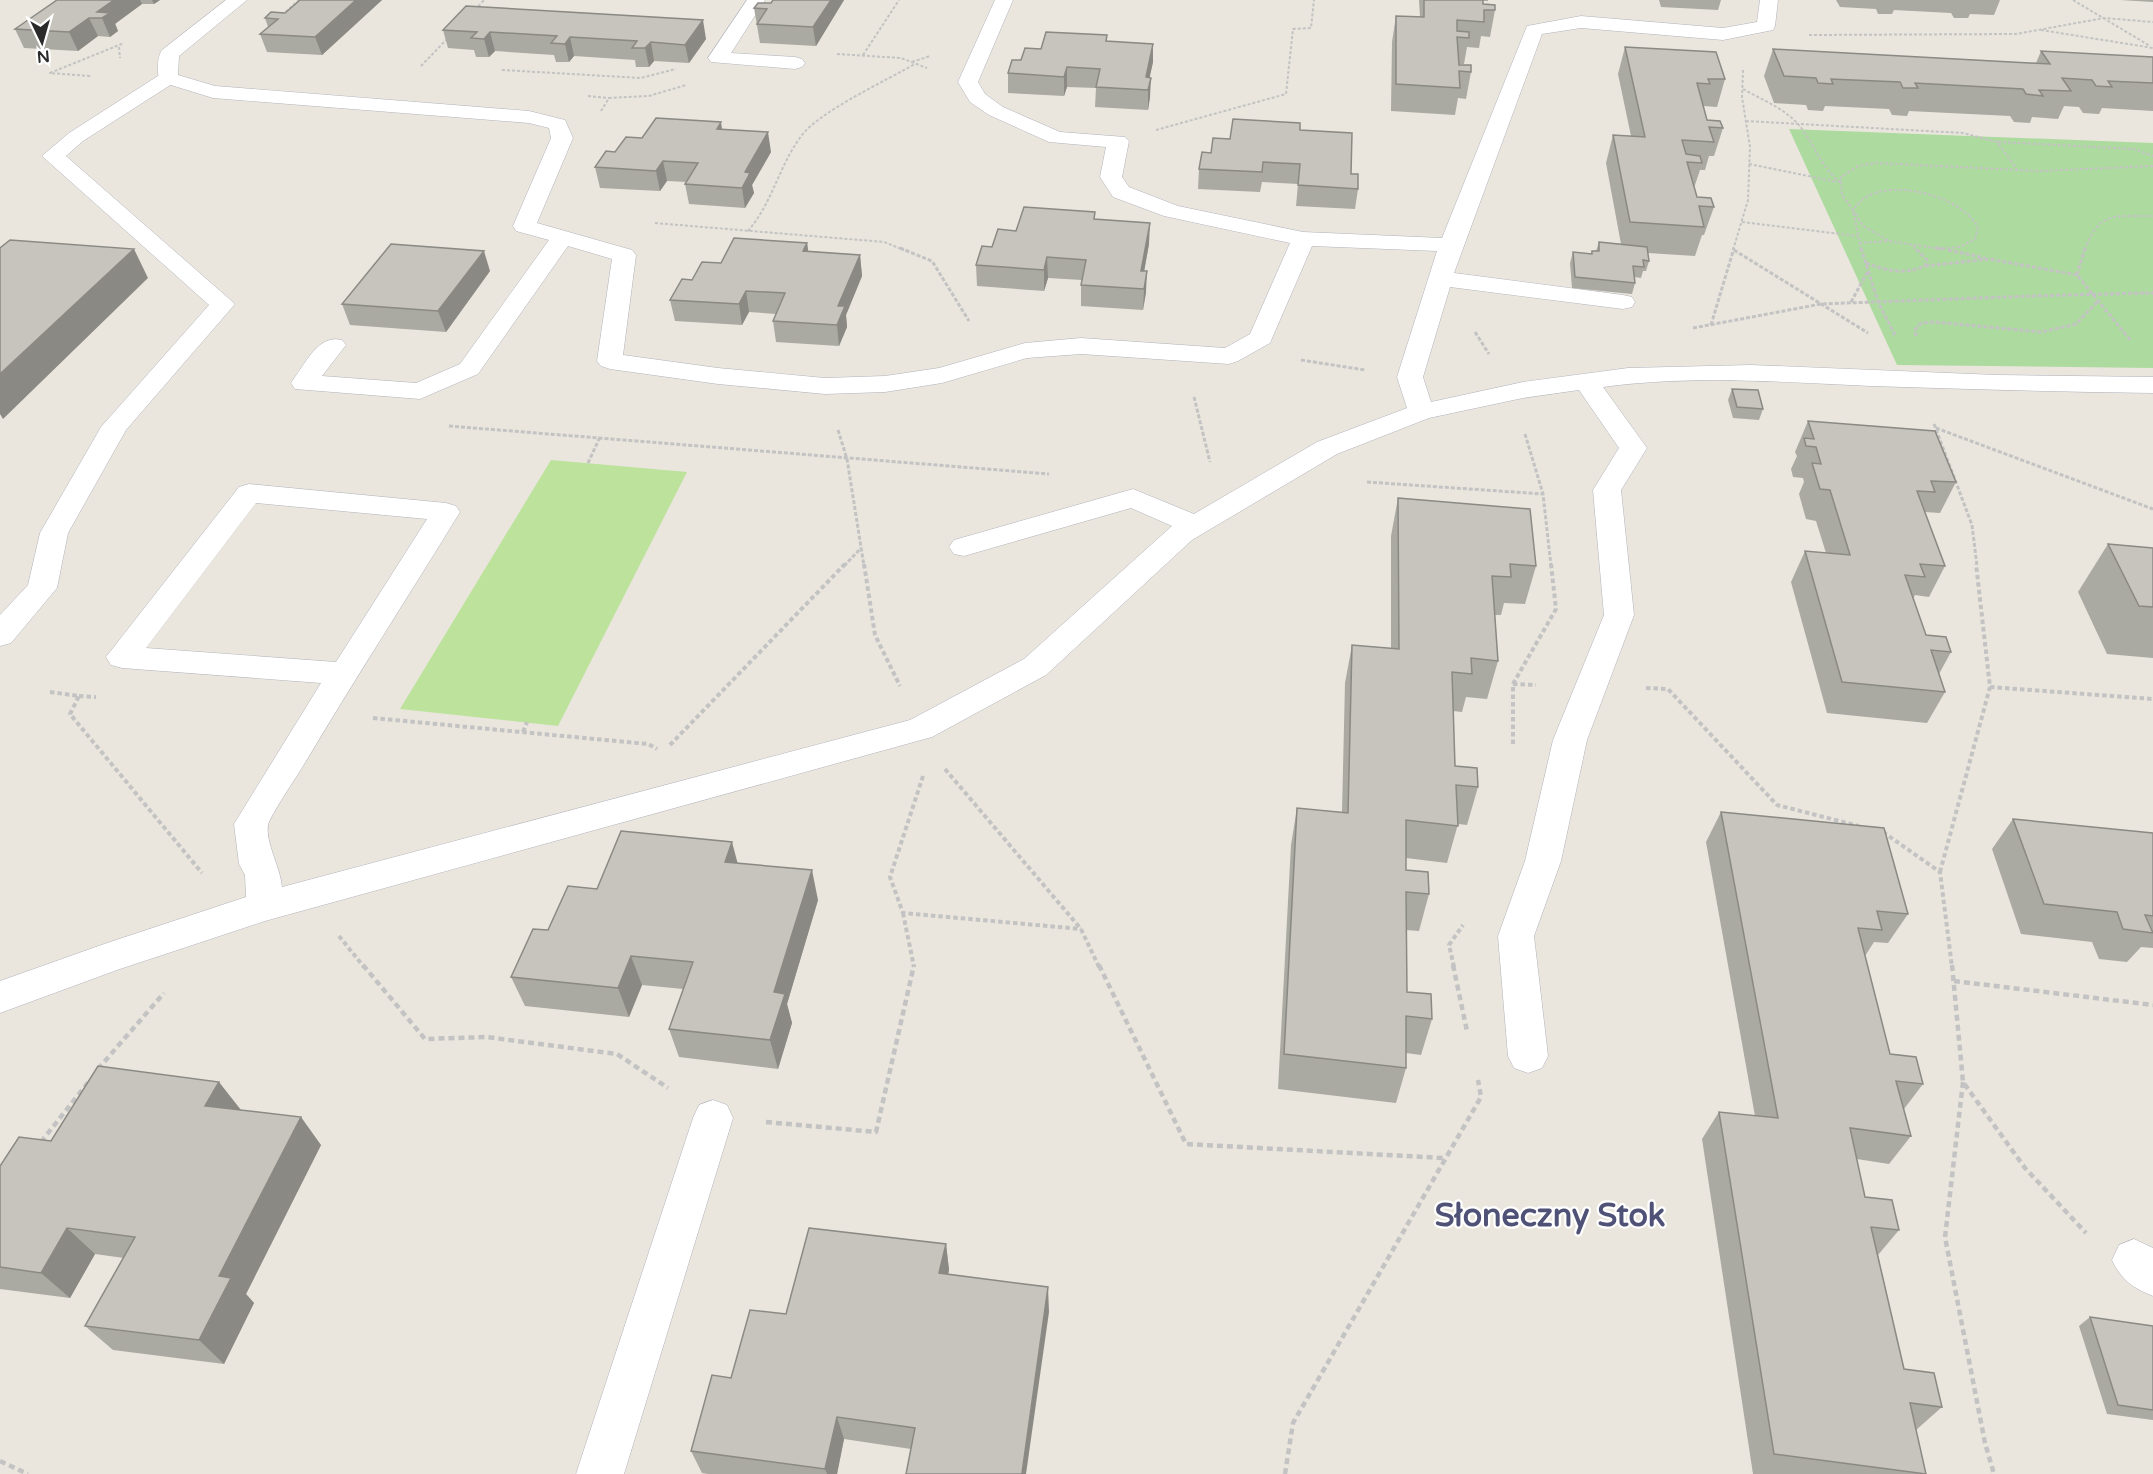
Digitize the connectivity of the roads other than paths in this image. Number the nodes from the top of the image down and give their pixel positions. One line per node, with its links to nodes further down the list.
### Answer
1 (238, 0): 6 (street)
2 (756, 0): 5 (street)
3 (1004, 0): 8 (street)
4 (1769, 0): 9 (street)
5 (795, 63)
6 (168, 78): 7 (street); 18 (street)
7 (563, 237): 8 (street); 12 (street)
8 (1304, 239): 9 (street)
9 (1451, 245): 10 (street)
10 (1440, 284): 11 (street); 15 (street)
11 (1623, 302)
12 (333, 345)
13 (1586, 382): 14 (street); 15 (street); 22 (street)
14 (2153, 385)
15 (1421, 412): 16 (street)
16 (1195, 525): 17 (street); 20 (street)
17 (964, 548)
18 (0, 635)
19 (345, 674): 19 (street); 20 (street)
20 (264, 890): 21 (street)
21 (0, 997)
22 (1528, 1056)
23 (713, 1118): 24 (street)
24 (600, 1474)

